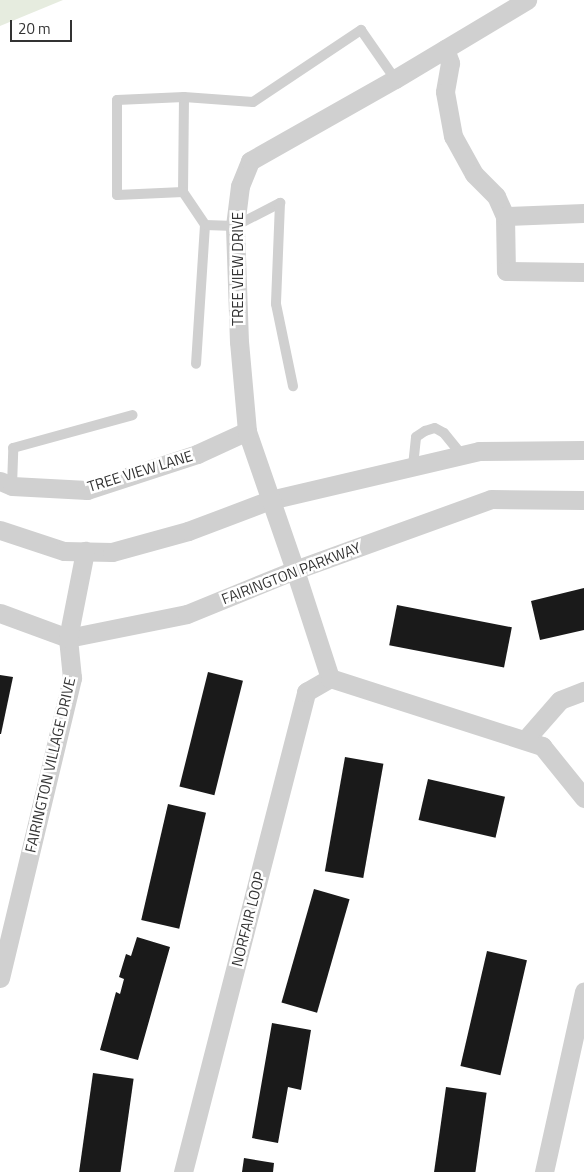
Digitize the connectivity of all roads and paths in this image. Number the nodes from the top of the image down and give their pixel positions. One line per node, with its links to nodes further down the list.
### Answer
1 (520, 2): 2 (street, TREE VIEW DRIVE)
2 (445, 49): 3 (street, TREE VIEW DRIVE); 7 (street)
3 (395, 80): 4 (lane); 9 (street, TREE VIEW DRIVE)
4 (184, 97): 5 (lane); 5 (lane)
5 (183, 192): 8 (lane)
6 (584, 213): 7 (street)
7 (505, 216): 10 (street)
8 (205, 225): 9 (lane); 11 (lane)
9 (235, 226): 12 (lane); 14 (street, TREE VIEW DRIVE)
10 (584, 272)
11 (196, 364)
12 (293, 386)
13 (132, 415): 18 (lane)
14 (247, 431): 18 (street, TREE VIEW LANE); 19 (street, TREE VIEW DRIVE)
15 (584, 450): 16 (street)
16 (462, 455): 17 (street); 17 (lane)
17 (413, 466): 19 (street)
18 (6, 483)
19 (270, 500): 22 (street); 23 (street, TREE VIEW DRIVE)
20 (584, 500): 23 (street, FAIRINGTON PARKWAY)
21 (0, 530): 22 (street)
22 (85, 551): 25 (street, FAIRINGTON VILLAGE DRIVE)
23 (295, 570): 25 (street, FAIRINGTON PARKWAY); 26 (street)
24 (0, 614): 25 (street)
25 (68, 638): 30 (street, FAIRINGTON VILLAGE DRIVE)
26 (330, 678): 28 (street); 32 (street, NORFAIR LOOP)
27 (584, 691): 28 (street)
28 (525, 740): 29 (street)
29 (584, 798)
30 (0, 978)
31 (584, 991): 33 (street)
32 (183, 1172)
33 (544, 1172)

